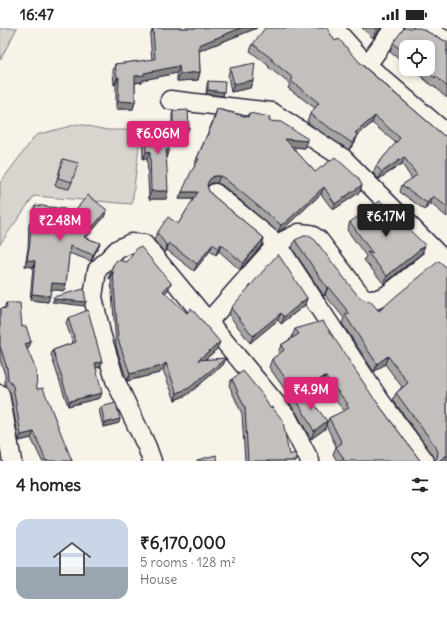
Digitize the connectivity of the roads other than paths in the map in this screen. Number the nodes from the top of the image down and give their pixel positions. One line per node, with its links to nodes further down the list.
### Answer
1 (334, 28): 5 (street)
2 (394, 28): 5 (street)
3 (423, 28): 4 (street)
4 (447, 41)
5 (367, 65): 7 (street)
6 (170, 100): 10 (street)
7 (447, 134)
8 (215, 193): 9 (street)
9 (277, 244): 10 (street); 11 (street); 16 (street)
10 (443, 259)
11 (208, 322): 14 (street); 15 (street)
12 (0, 394): 13 (street)
13 (12, 461)
14 (152, 461)
15 (310, 461)
16 (426, 461)

